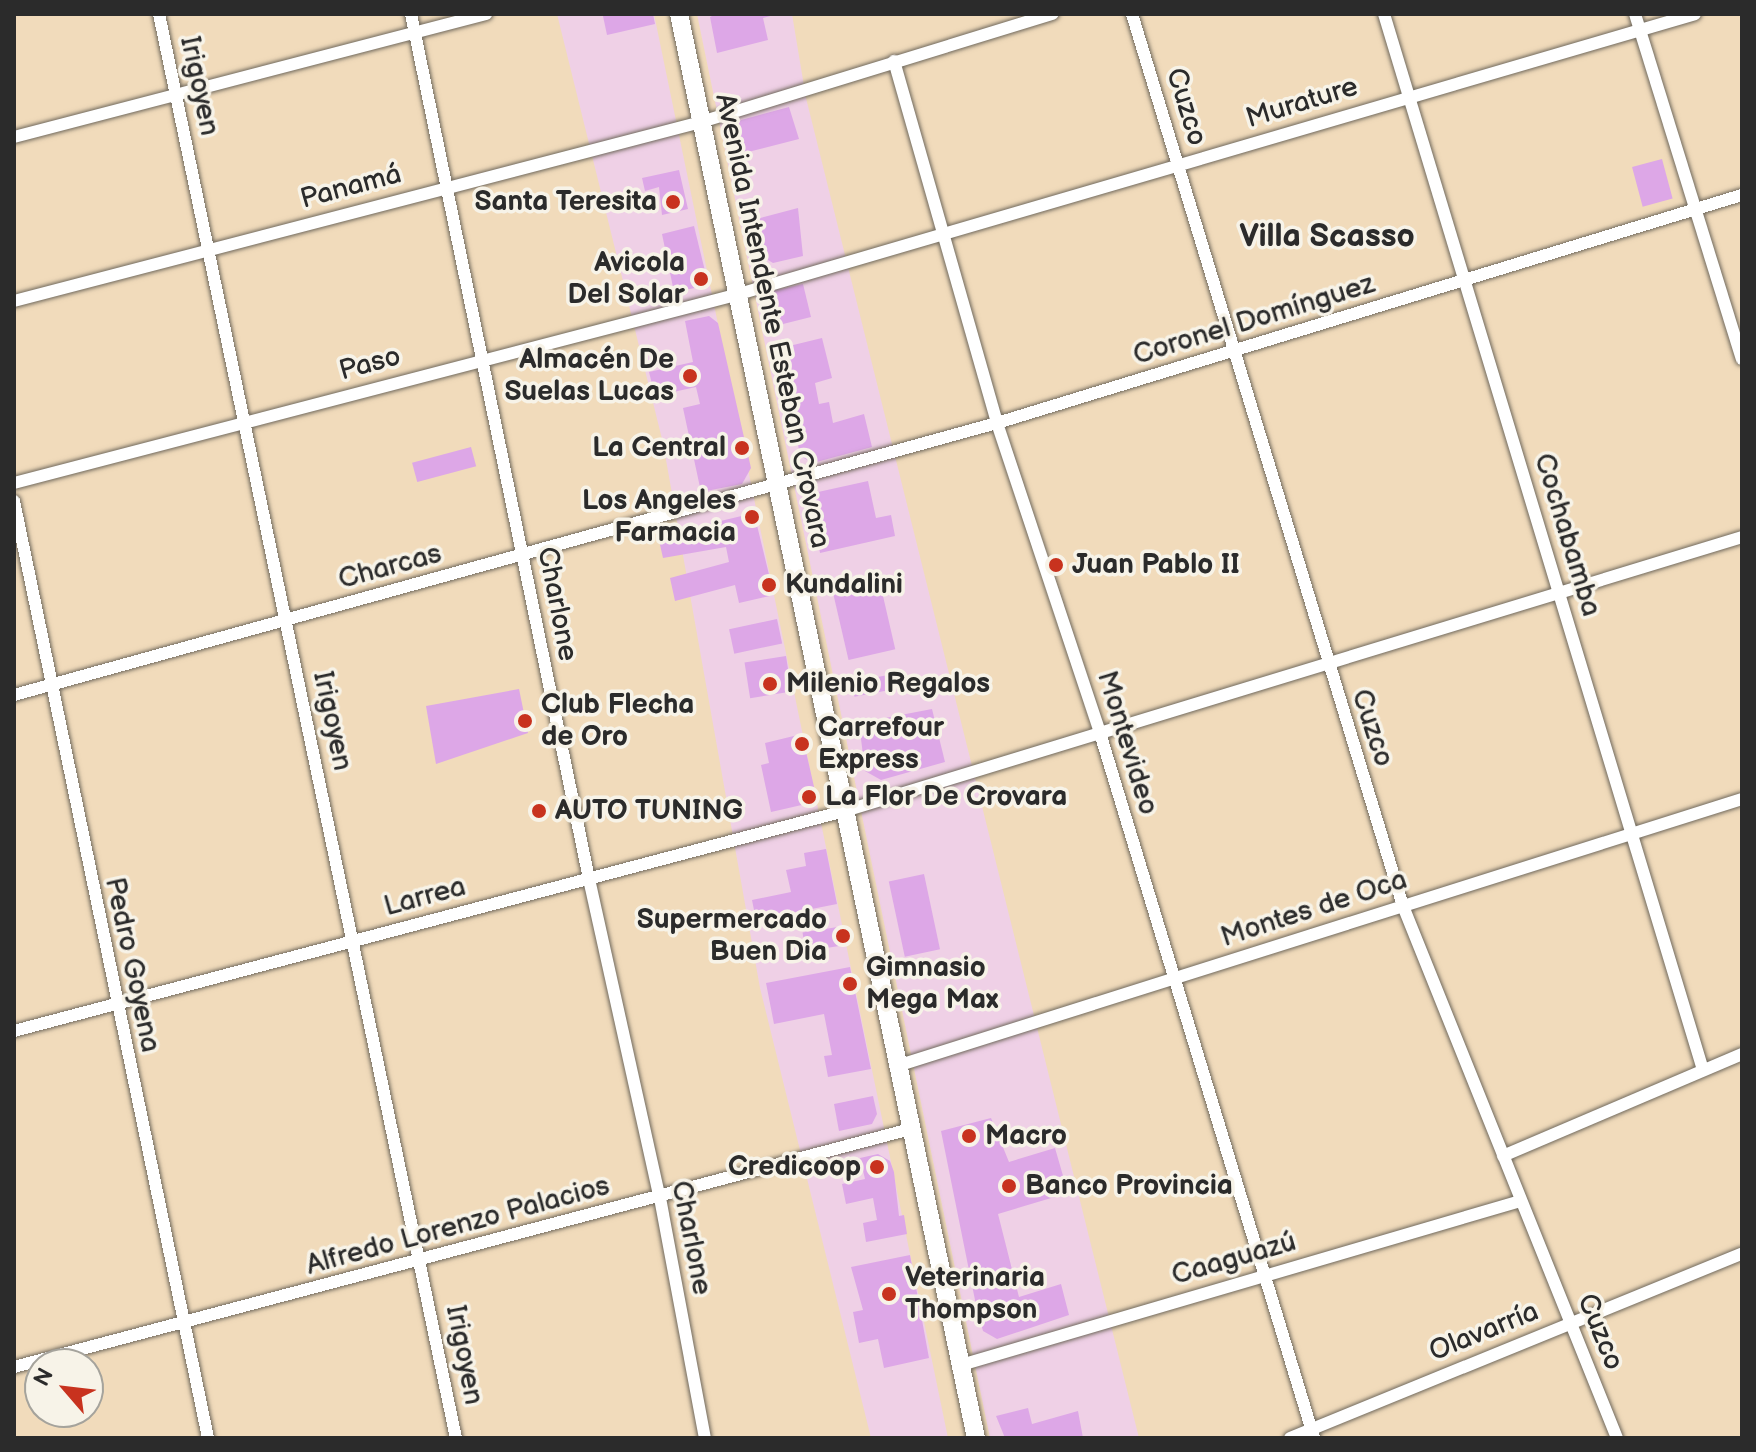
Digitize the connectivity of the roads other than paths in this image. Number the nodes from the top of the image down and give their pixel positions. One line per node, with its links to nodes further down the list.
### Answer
1 (159, 14): 13 (street, Irigoyen)
2 (411, 14): 11 (street, Charlone)
3 (486, 14): 11 (street)
4 (1053, 14): 12 (street, Panamá)
5 (1132, 14): 17 (street, Cuzco)
6 (1384, 14): 14 (street, Cochabamba)
7 (1635, 14): 10 (street)
8 (1695, 14): 10 (street, Murature)
9 (681, 15): 15 (main road, Avenida Intendente Esteban Crovara)
10 (1640, 30): 14 (street, Murature); 20 (street)
11 (414, 33): 13 (street); 18 (street, Charlone)
12 (894, 61): 15 (street, Panamá); 21 (street, Montevideo)
13 (176, 94): 16 (street); 22 (street, Irigoyen)
14 (1408, 97): 17 (street, Murature); 23 (street, Cochabamba)
15 (701, 122): 18 (street, Panamá); 24 (main road, Avenida Intendente Esteban Crovara)
16 (14, 137)
17 (1178, 165): 21 (street, Murature); 26 (street, Cuzco)
18 (447, 187): 22 (street, Panamá); 27 (street, Charlone)
19 (1742, 195): 20 (street, Coronel Domínguez)
20 (1698, 209): 23 (street, Coronel Domínguez); 28 (street)
21 (945, 235): 24 (street, Murature); 30 (street, Montevideo)
22 (210, 249): 25 (street, Panamá); 29 (street, Irigoyen)
23 (1465, 281): 26 (street, Coronel Domínguez); 36 (street, Cochabamba)
24 (739, 294): 27 (street, Paso); 32 (main road, Avenida Intendente Esteban Crovara)
25 (14, 301)
26 (1233, 353): 30 (street, Coronel Domínguez); 38 (street, Cuzco)
27 (486, 358): 29 (street, Paso); 35 (street, Charlone)
28 (1742, 359)
29 (245, 423): 31 (street, Paso); 37 (street, Irigoyen)
30 (997, 423): 32 (street, Coronel Domínguez); 41 (street, Montevideo)
31 (14, 483)
32 (779, 485): 35 (street, Charcas); 43 (main road, Avenida Intendente Esteban Crovara)
33 (14, 501): 39 (street, Pedro Goyena)
34 (1742, 537): 36 (street, Larrea)
35 (523, 556): 37 (street, Charcas); 45 (street, Charlone)
36 (1560, 593): 38 (street, Larrea); 44 (street, Cochabamba)
37 (287, 620): 39 (street, Charcas); 47 (street, Irigoyen)
38 (1327, 666): 41 (street, Larrea); 46 (street, Cuzco)
39 (49, 686): 40 (street, Charcas); 49 (street, Pedro Goyena)
40 (14, 695)
41 (1100, 733): 43 (street, Larrea); 48 (street, Montevideo)
42 (1742, 799): 44 (street, Montes de Oca)
43 (848, 810): 45 (street, Larrea); 52 (main road, Avenida Intendente Esteban Crovara)
44 (1632, 835): 46 (street, Montes de Oca); 53 (street, Cochabamba)
45 (589, 879): 47 (street, Larrea); 56 (street, Charlone)
46 (1403, 906): 48 (street, Montes de Oca); 55 (street, Cuzco)
47 (353, 940): 49 (street, Larrea); 59 (street, Irigoyen)
48 (1173, 980): 52 (street, Montes de Oca); 60 (street, Montevideo)
49 (116, 1003): 50 (street, Larrea); 61 (street, Pedro Goyena)
50 (14, 1031)
51 (1742, 1054): 53 (street)
52 (900, 1065): 54 (main road, Avenida Intendente Esteban Crovara)
53 (1703, 1070): 55 (street)
54 (914, 1128): 56 (street, Alfredo Lorenzo Palacios); 63 (main road, Avenida Intendente Esteban Crovara)
55 (1503, 1156): 57 (street, Cuzco)
56 (660, 1198): 59 (street, Alfredo Lorenzo Palacios); 68 (street, Charlone)
57 (1520, 1201): 60 (street, Caaguazú); 62 (street, Cuzco)
58 (1742, 1254): 62 (street, Olavarría)
59 (421, 1262): 61 (street, Alfredo Lorenzo Palacios); 67 (street, Irigoyen)
60 (1262, 1276): 63 (street, Caaguazú); 65 (street, Montevideo)
61 (183, 1323): 64 (street, Alfredo Lorenzo Palacios); 66 (street, Pedro Goyena)
62 (1571, 1323): 65 (street, Olavarría); 71 (street, Cuzco)
63 (961, 1365): 69 (main road, Avenida Intendente Esteban Crovara)
64 (14, 1367)
65 (1312, 1434): 70 (street, Olavarría)
66 (208, 1438)
67 (456, 1438)
68 (705, 1438)
69 (976, 1438)
70 (1290, 1438)
71 (1617, 1438)

